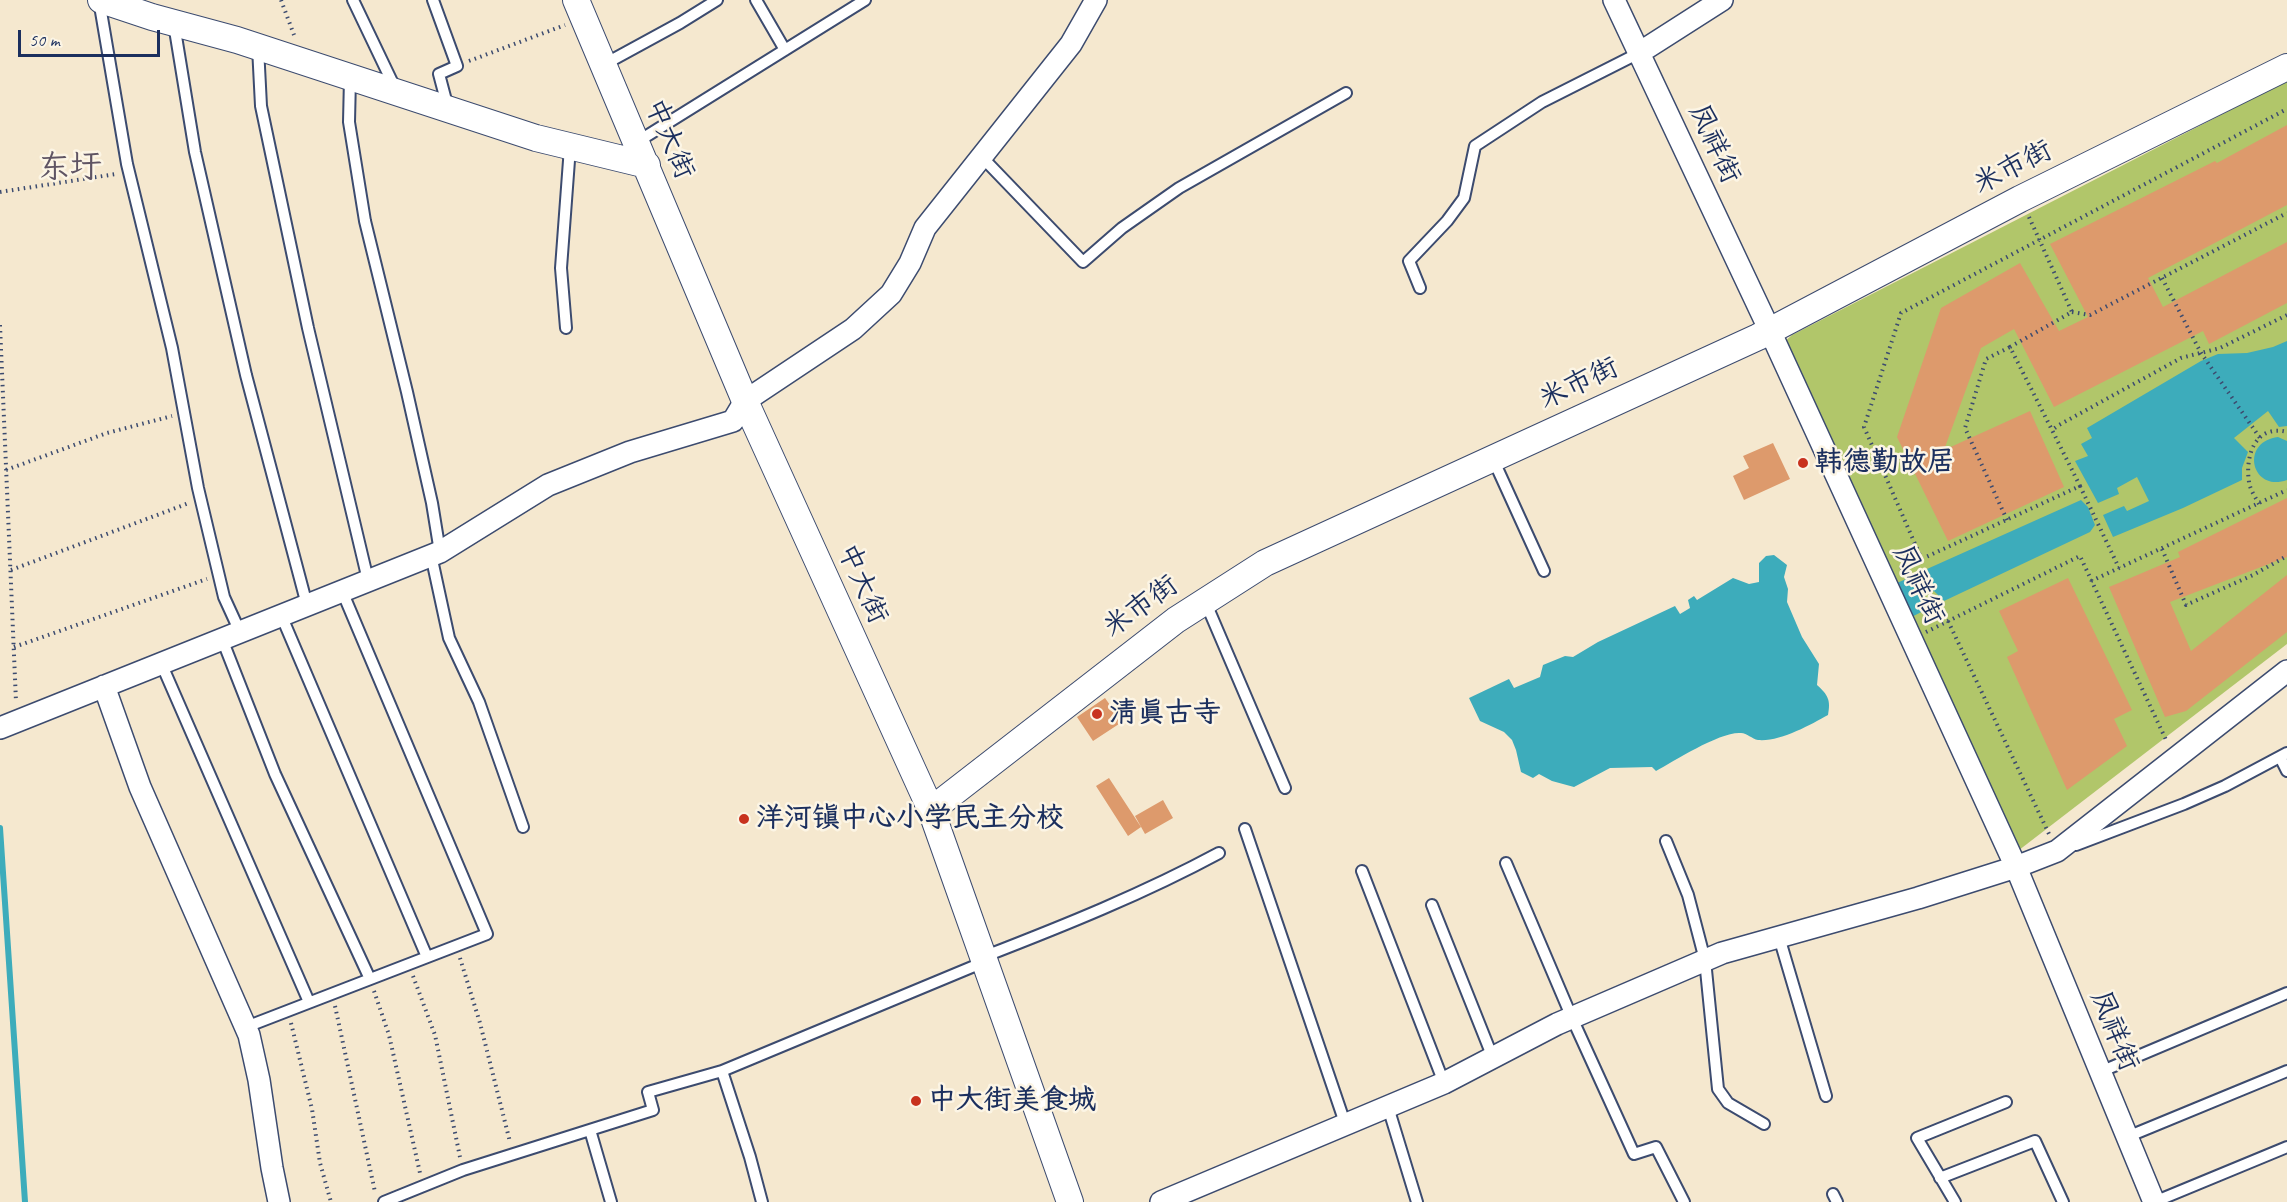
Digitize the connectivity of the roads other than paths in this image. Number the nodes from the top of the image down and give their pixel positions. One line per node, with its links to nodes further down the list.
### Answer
1 (100, 0): 11 (street); 37 (lane)
2 (353, 0): 18 (lane)
3 (433, 0): 20 (lane)
4 (576, 0): 15 (street, 中大街)
5 (717, 0): 15 (lane)
6 (756, 0): 13 (lane)
7 (865, 0): 13 (lane)
8 (1096, 0): 23 (street)
9 (1614, 0): 14 (street, 凤祥街)
10 (1722, 0): 14 (street)
11 (173, 22): 12 (street); 35 (lane)
12 (258, 47): 17 (street); 32 (lane)
13 (785, 50): 21 (lane)
14 (1639, 53): 25 (lane); 27 (street, 凤祥街)
15 (603, 65): 21 (street, 中大街)
16 (2287, 67): 27 (street, 米市街)
17 (350, 78): 18 (street); 30 (lane)
18 (398, 93): 20 (street)
19 (1346, 93): 23 (lane)
20 (448, 110): 22 (street)
21 (636, 142): 24 (street, 中大街)
22 (570, 146): 24 (street); 26 (lane)
23 (981, 156): 28 (street)
24 (647, 165): 28 (street, 中大街)
25 (1420, 288)
26 (566, 328)
27 (1770, 331): 29 (street, 米市街); 51 (street, 凤祥街)
28 (745, 401): 30 (street); 45 (street, 中大街)
29 (1493, 458): 31 (lane); 34 (street, 米市街)
30 (435, 554): 32 (street); 46 (lane)
31 (1544, 571)
32 (368, 580): 33 (street)
33 (342, 591): 35 (street); 55 (lane)
34 (1205, 600): 44 (lane); 45 (street, 米市街)
35 (307, 605): 36 (street)
36 (281, 615): 37 (street); 55 (lane)
37 (231, 635): 38 (street); 58 (lane)
38 (161, 663): 40 (street); 60 (lane)
39 (2287, 671): 51 (street)
40 (104, 686): 41 (street); 62 (street)
41 (6, 725)
42 (2284, 755): 43 (lane); 51 (lane)
43 (2287, 771)
44 (1285, 788)
45 (931, 810): 56 (street, 中大街)
46 (523, 827)
47 (1245, 829): 72 (lane)
48 (1666, 841): 57 (lane)
49 (1219, 853): 56 (lane)
50 (1506, 863): 61 (lane)
51 (2016, 867): 54 (street); 66 (street, 凤祥街)
52 (1362, 871): 67 (lane)
53 (1432, 905): 63 (lane)
54 (1779, 937): 57 (street); 68 (lane)
55 (427, 957): 58 (lane)
56 (983, 959): 64 (lane); 81 (street, 中大街)
57 (1705, 960): 61 (street); 71 (lane)
58 (370, 979): 60 (lane)
59 (2287, 993): 66 (lane)
60 (309, 1002): 62 (lane)
61 (1572, 1018): 63 (street); 84 (lane)
62 (246, 1027): 78 (street)
63 (1493, 1058): 67 (street)
64 (722, 1071): 73 (lane); 80 (lane)
65 (2287, 1071): 74 (lane)
66 (2100, 1072): 74 (street, 凤祥街)
67 (1444, 1083): 70 (street)
68 (1826, 1096)
69 (2006, 1102): 76 (lane)
70 (1388, 1107): 72 (street); 83 (lane)
71 (1764, 1124)
72 (1346, 1126): 82 (street)
73 (590, 1130): 77 (lane); 79 (lane)
74 (2127, 1137): 87 (street, 凤祥街)
75 (2287, 1147): 87 (lane)
76 (1940, 1178): 85 (lane); 86 (lane)
77 (380, 1198)
78 (279, 1202)
79 (611, 1202)
80 (762, 1202)
81 (1070, 1202)
82 (1161, 1202)
83 (1417, 1202)
84 (1684, 1202)
85 (1955, 1202)
86 (2063, 1202)
87 (2154, 1202)

